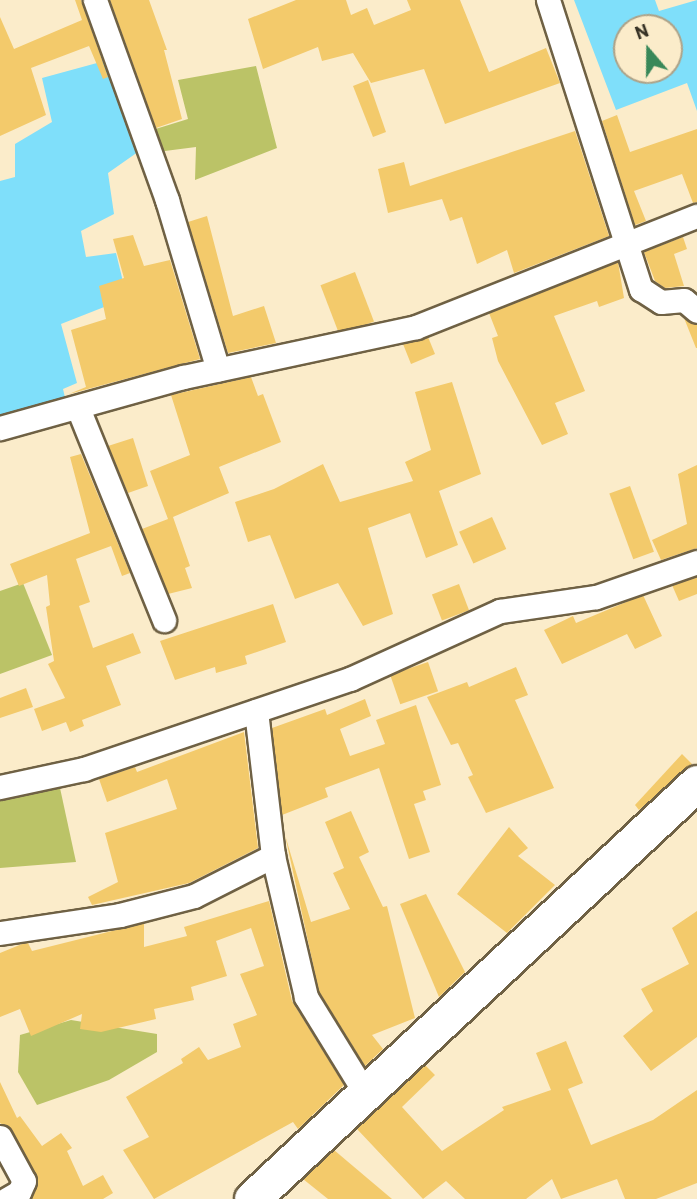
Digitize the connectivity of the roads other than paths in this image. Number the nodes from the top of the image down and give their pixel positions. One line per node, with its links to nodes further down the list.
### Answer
1 (95, 0): 6 (street)
2 (548, 0): 4 (street)
3 (697, 216): 4 (street)
4 (628, 244): 5 (street); 6 (street)
5 (697, 311)
6 (218, 370): 7 (street)
7 (78, 408): 8 (street); 10 (street)
8 (0, 428)
9 (697, 562): 11 (street)
10 (164, 620)
11 (256, 712): 13 (street); 14 (street)
12 (697, 783): 16 (main road)
13 (0, 787)
14 (274, 856): 15 (street); 16 (street)
15 (0, 933)
16 (365, 1093): 19 (main road)
17 (0, 1137): 18 (street)
18 (7, 1199)
19 (252, 1199)

